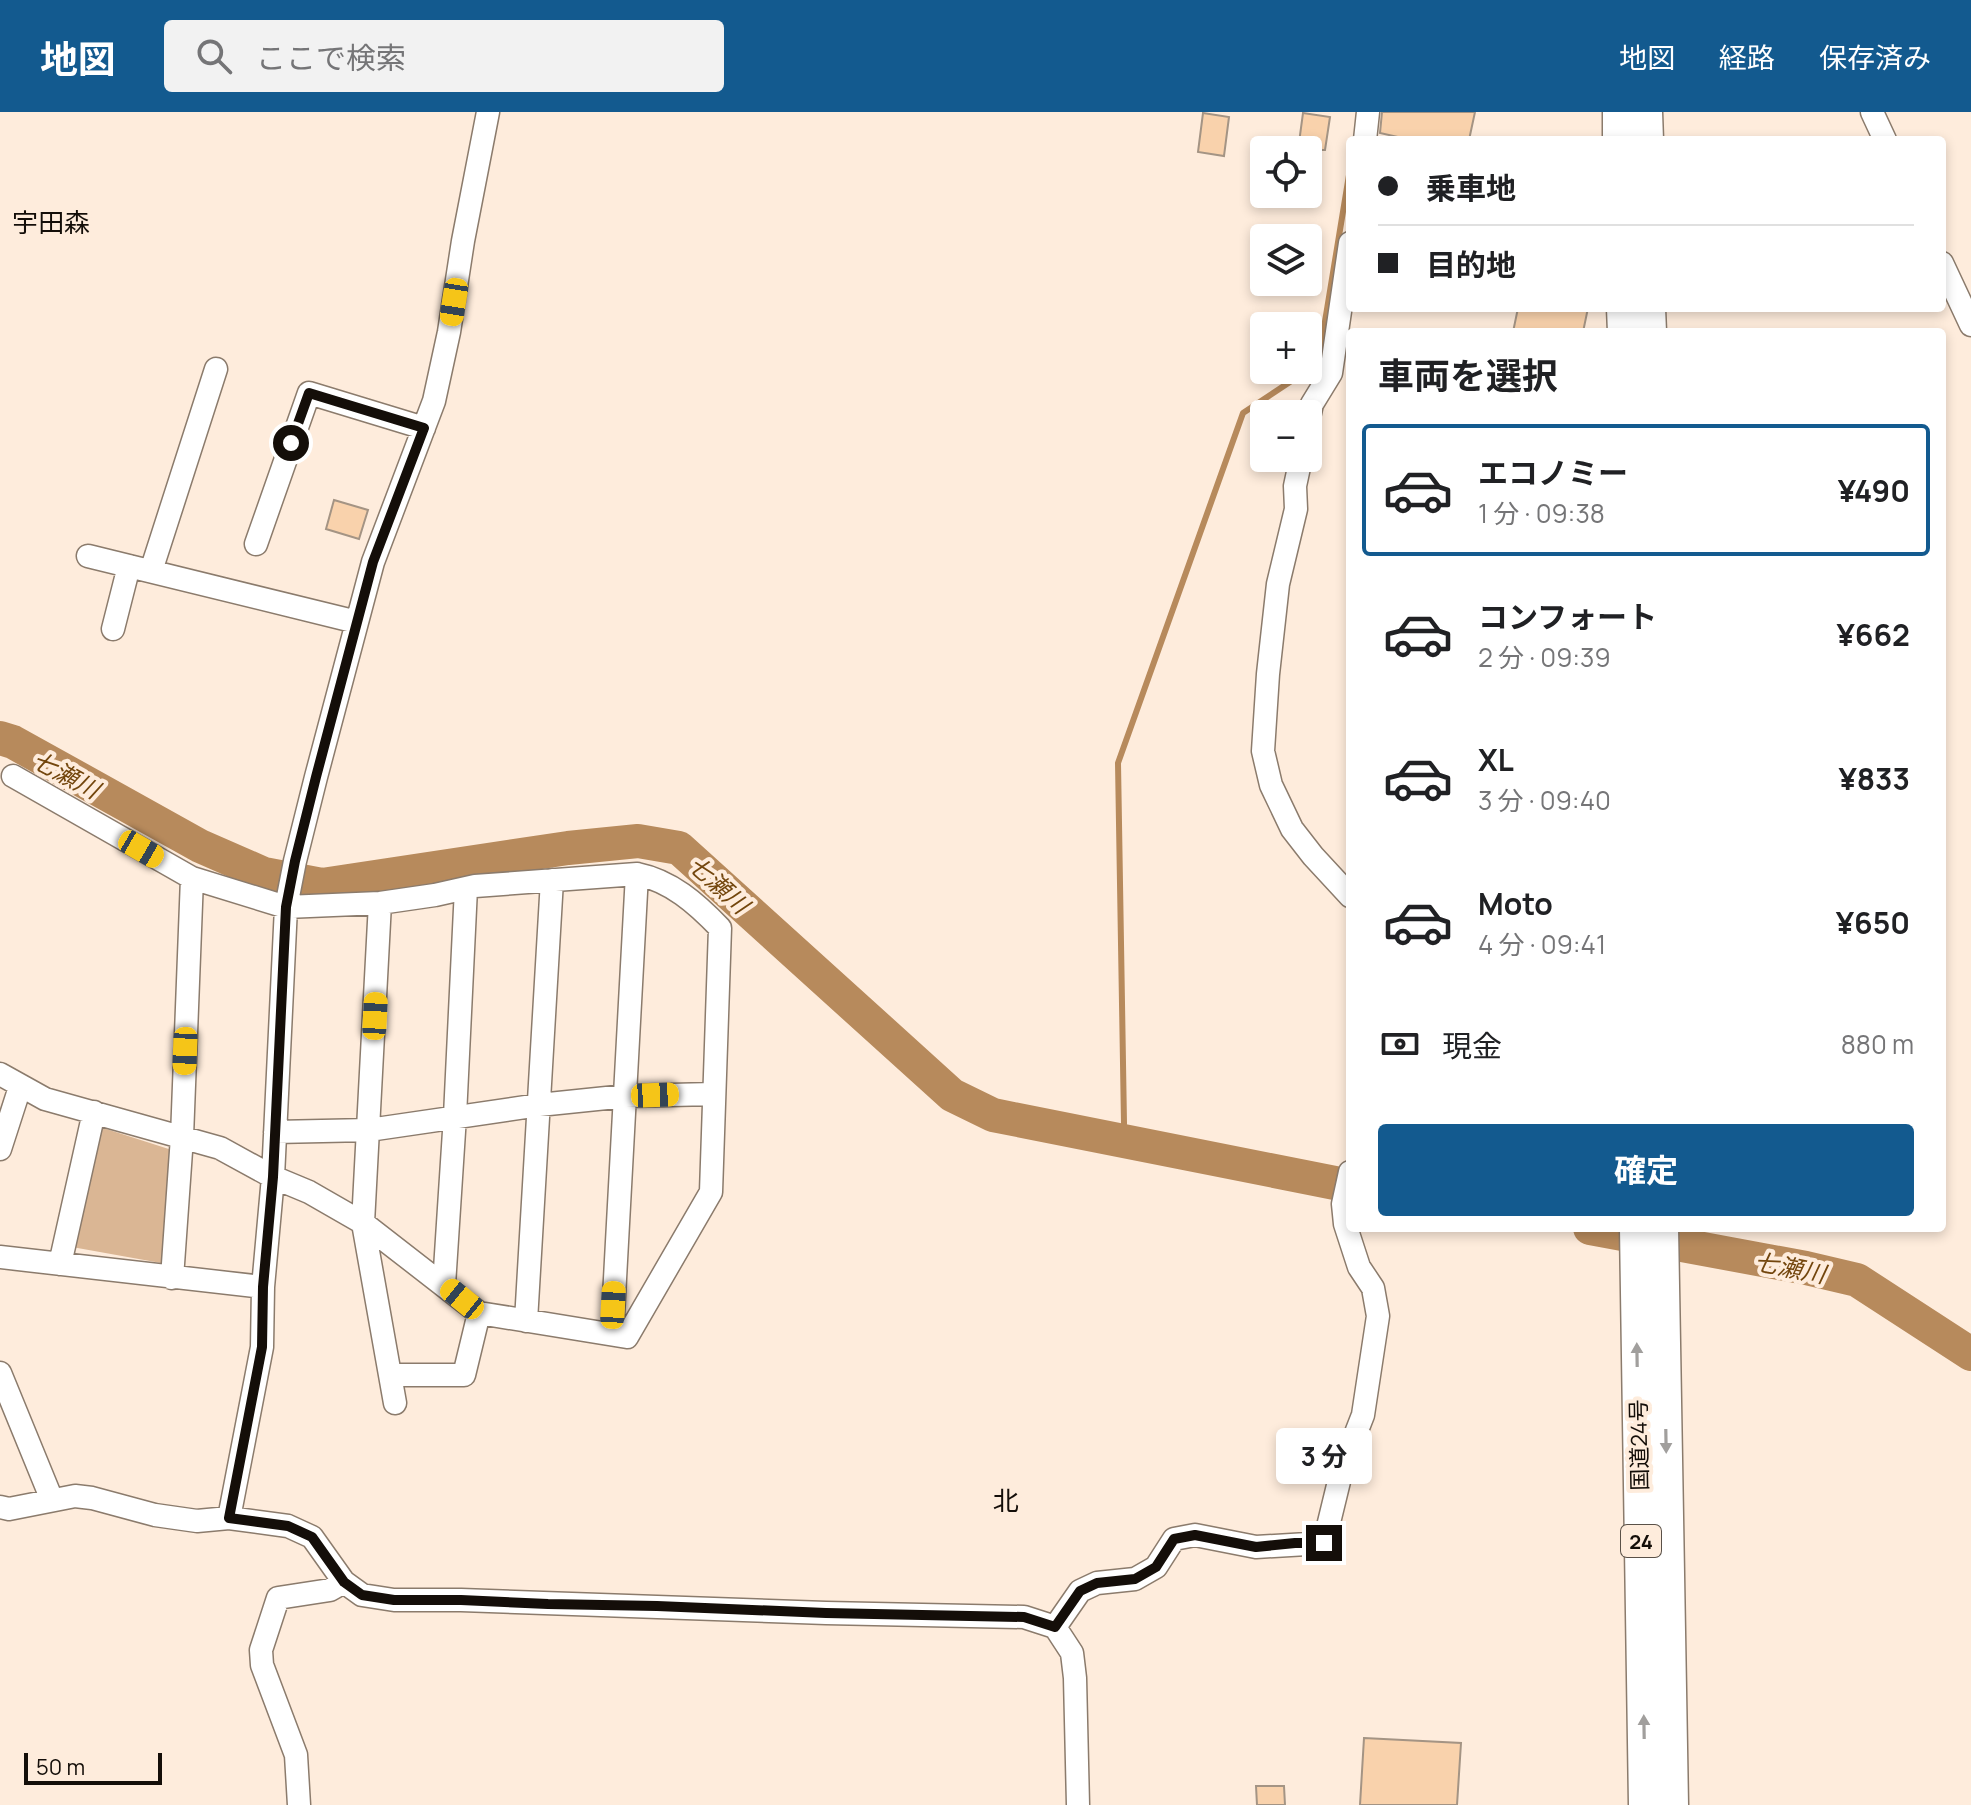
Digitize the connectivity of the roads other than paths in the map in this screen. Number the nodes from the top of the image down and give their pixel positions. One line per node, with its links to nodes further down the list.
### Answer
1 (488, 112): 15 (street)
2 (1368, 112): 6 (street)
3 (1619, 112): 7 (highway)
4 (1646, 112): 8 (highway)
5 (1872, 112): 9 (street)
6 (1365, 136)
7 (1619, 136)
8 (1647, 136)
9 (1883, 136)
10 (1346, 270): 14 (street)
11 (1946, 272): 12 (street)
12 (1971, 325)
13 (216, 369): 19 (street)
14 (1314, 400)
15 (424, 428): 17 (street); 20 (street)
16 (1298, 472): 27 (street)
17 (256, 544)
18 (88, 556): 19 (street)
19 (140, 569): 20 (street); 21 (street)
20 (357, 622): 29 (street)
21 (113, 629)
22 (13, 776): 24 (street)
23 (637, 874): 25 (street); 32 (street); 33 (street)
24 (192, 878): 29 (street); 39 (street)
25 (552, 880): 26 (street); 34 (street)
26 (466, 888): 28 (street); 36 (street)
27 (1346, 892)
28 (380, 903): 29 (street); 37 (street)
29 (286, 907): 38 (street)
30 (0, 1074): 31 (street)
31 (20, 1087): 35 (street); 40 (street)
32 (714, 1094): 33 (street); 56 (street)
33 (626, 1096): 34 (street); 56 (street)
34 (539, 1105): 36 (street); 55 (street)
35 (94, 1112): 39 (street); 49 (street)
36 (455, 1116): 37 (street); 52 (street)
37 (369, 1130): 38 (street); 43 (street)
38 (275, 1132): 41 (street)
39 (182, 1137): 41 (street); 50 (street)
40 (0, 1149)
41 (273, 1177): 43 (street); 53 (street)
42 (1346, 1190): 44 (street)
43 (363, 1223): 52 (street); 58 (street)
44 (1346, 1227)
45 (1348, 1232): 64 (street)
46 (1637, 1232): 51 (highway, 国道24号 / 24)
47 (1661, 1232): 51 (highway, 国道24号 / 24)
48 (0, 1257): 49 (street)
49 (60, 1264): 50 (street)
50 (172, 1278): 53 (street)
51 (1650, 1278): 67 (highway, 国道24号 / 24, one-way to 51); 68 (highway, 国道24号 / 24, one-way to 68)
52 (444, 1285): 54 (street)
53 (263, 1287): 62 (street)
54 (479, 1313): 55 (street); 58 (street)
55 (526, 1321): 56 (street)
56 (612, 1334)
57 (0, 1373): 60 (street)
58 (390, 1375): 59 (street)
59 (395, 1403)
60 (52, 1500): 61 (street); 62 (street)
61 (0, 1507)
62 (229, 1518): 63 (street)
63 (344, 1582): 64 (street); 65 (street)
64 (1055, 1627): 66 (street)
65 (299, 1805)
66 (1078, 1805)
67 (1645, 1805)
68 (1672, 1805)

